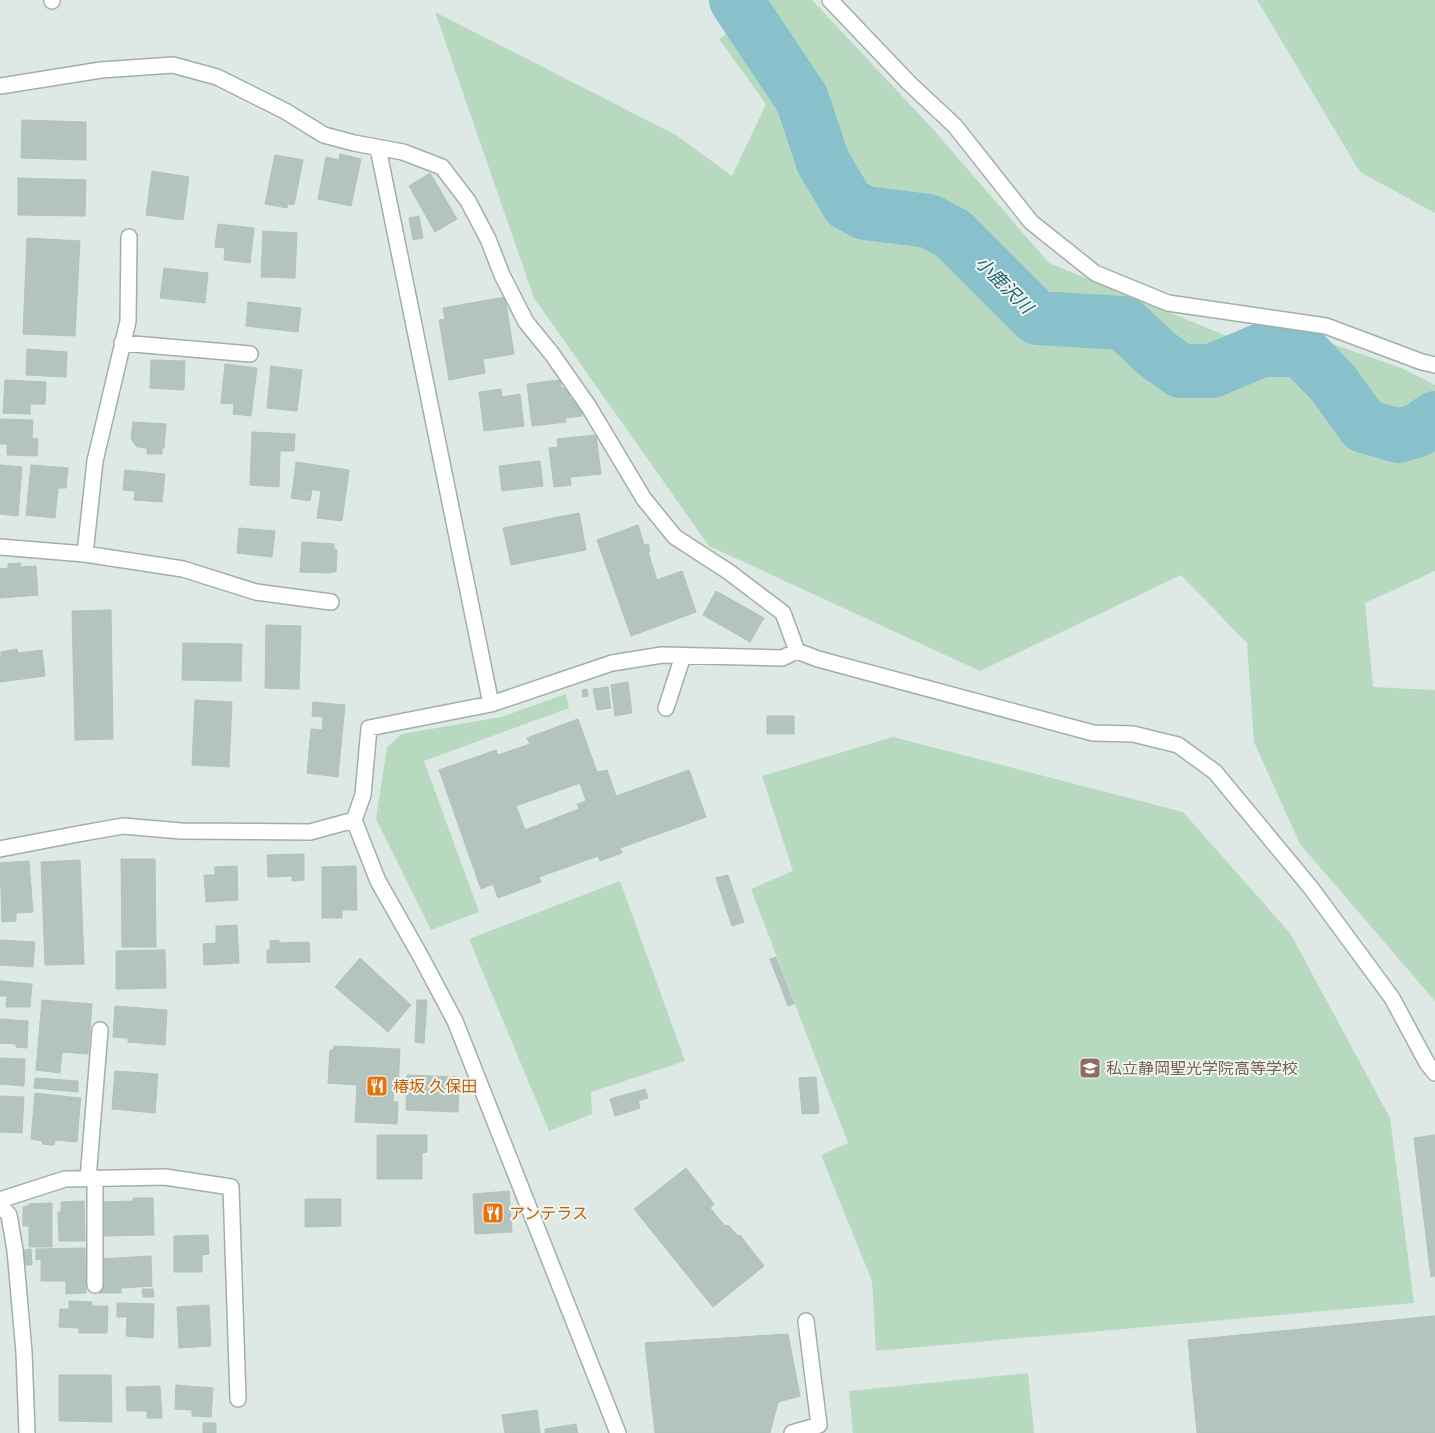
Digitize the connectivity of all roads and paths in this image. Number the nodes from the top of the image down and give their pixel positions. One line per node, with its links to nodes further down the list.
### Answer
1 (830, 0): 7 (street)
2 (0, 86): 3 (street)
3 (378, 148): 11 (street); 13 (street)
4 (129, 237): 5 (street)
5 (122, 343): 6 (street); 9 (street)
6 (250, 354)
7 (1435, 365)
8 (0, 548): 9 (street)
9 (85, 554): 10 (street)
10 (331, 602)
11 (797, 651): 12 (street); 18 (street)
12 (683, 656): 13 (street); 14 (street)
13 (491, 704): 15 (street)
14 (666, 708)
15 (354, 820): 16 (street); 26 (street)
16 (0, 850)
17 (100, 1030): 19 (street)
18 (1435, 1073)
19 (91, 1178): 20 (street); 22 (street); 24 (street)
20 (0, 1200)
21 (0, 1205): 25 (street)
22 (94, 1285)
23 (806, 1321): 27 (street)
24 (238, 1399)
25 (27, 1433)
26 (618, 1433)
27 (792, 1433)

